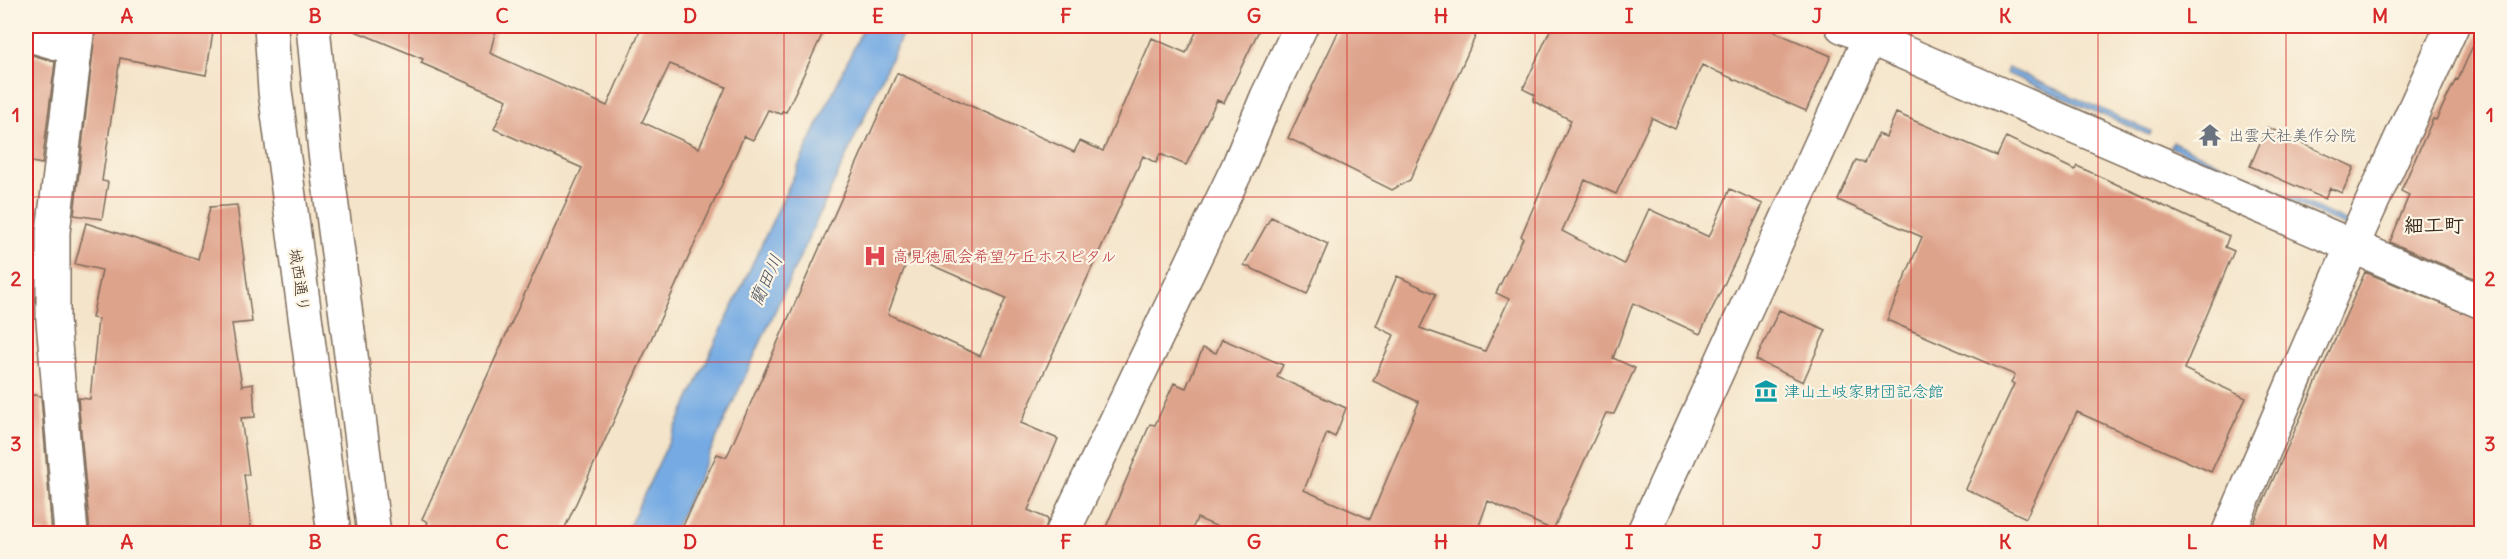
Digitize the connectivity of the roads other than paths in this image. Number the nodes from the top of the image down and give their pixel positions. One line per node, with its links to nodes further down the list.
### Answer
1 (271, 26): 11 (street, 城西通り)
2 (314, 26): 12 (street)
3 (1301, 26): 13 (street)
4 (2452, 26): 8 (street)
5 (1862, 30): 8 (street); 14 (street)
6 (26, 34): 7 (street)
7 (76, 37): 10 (street)
8 (2353, 244): 9 (street); 15 (street)
9 (2481, 302)
10 (71, 534)
11 (334, 534)
12 (374, 534)
13 (1062, 534)
14 (1643, 534)
15 (2228, 534)

